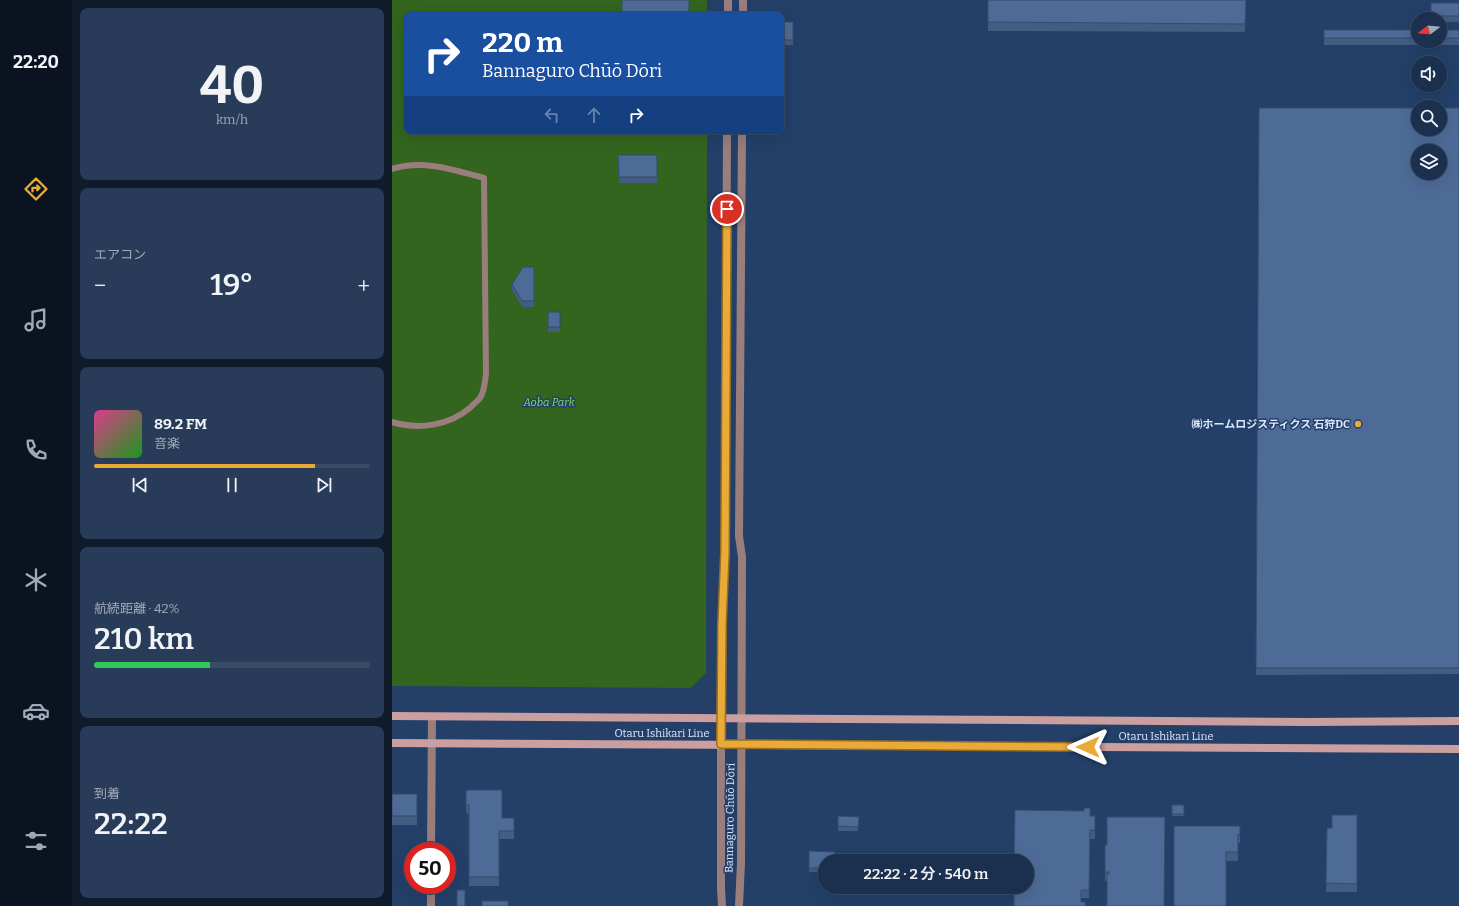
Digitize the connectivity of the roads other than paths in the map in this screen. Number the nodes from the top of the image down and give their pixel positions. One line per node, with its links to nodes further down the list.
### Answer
1 (728, 0): 3 (street)
2 (743, 0): 4 (street)
3 (728, 12)
4 (743, 12)
5 (727, 134): 11 (street, Bannaguro Chūō Dōri)
6 (742, 134): 12 (street, Bannaguro Chūō Dōri)
7 (392, 168): 8 (lane)
8 (392, 422)
9 (392, 716): 10 (main road, Otaru Ishikari Line)
10 (432, 716): 11 (main road, Otaru Ishikari Line); 15 (street)
11 (721, 718): 12 (main road, Otaru Ishikari Line); 16 (street, Bannaguro Chūō Dōri)
12 (742, 718): 13 (main road, Otaru Ishikari Line); 17 (street, Bannaguro Chūō Dōri)
13 (1459, 721)
14 (392, 743): 15 (main road, Otaru Ishikari Line)
15 (432, 743): 16 (main road, Otaru Ishikari Line); 19 (street)
16 (721, 744): 17 (main road, Otaru Ishikari Line); 22 (street, Bannaguro Chūō Dōri)
17 (741, 745): 18 (main road, Otaru Ishikari Line); 23 (street, Bannaguro Chūō Dōri)
18 (1459, 749)
19 (431, 842)
20 (431, 894): 21 (street)
21 (431, 906)
22 (722, 906)
23 (739, 906)

